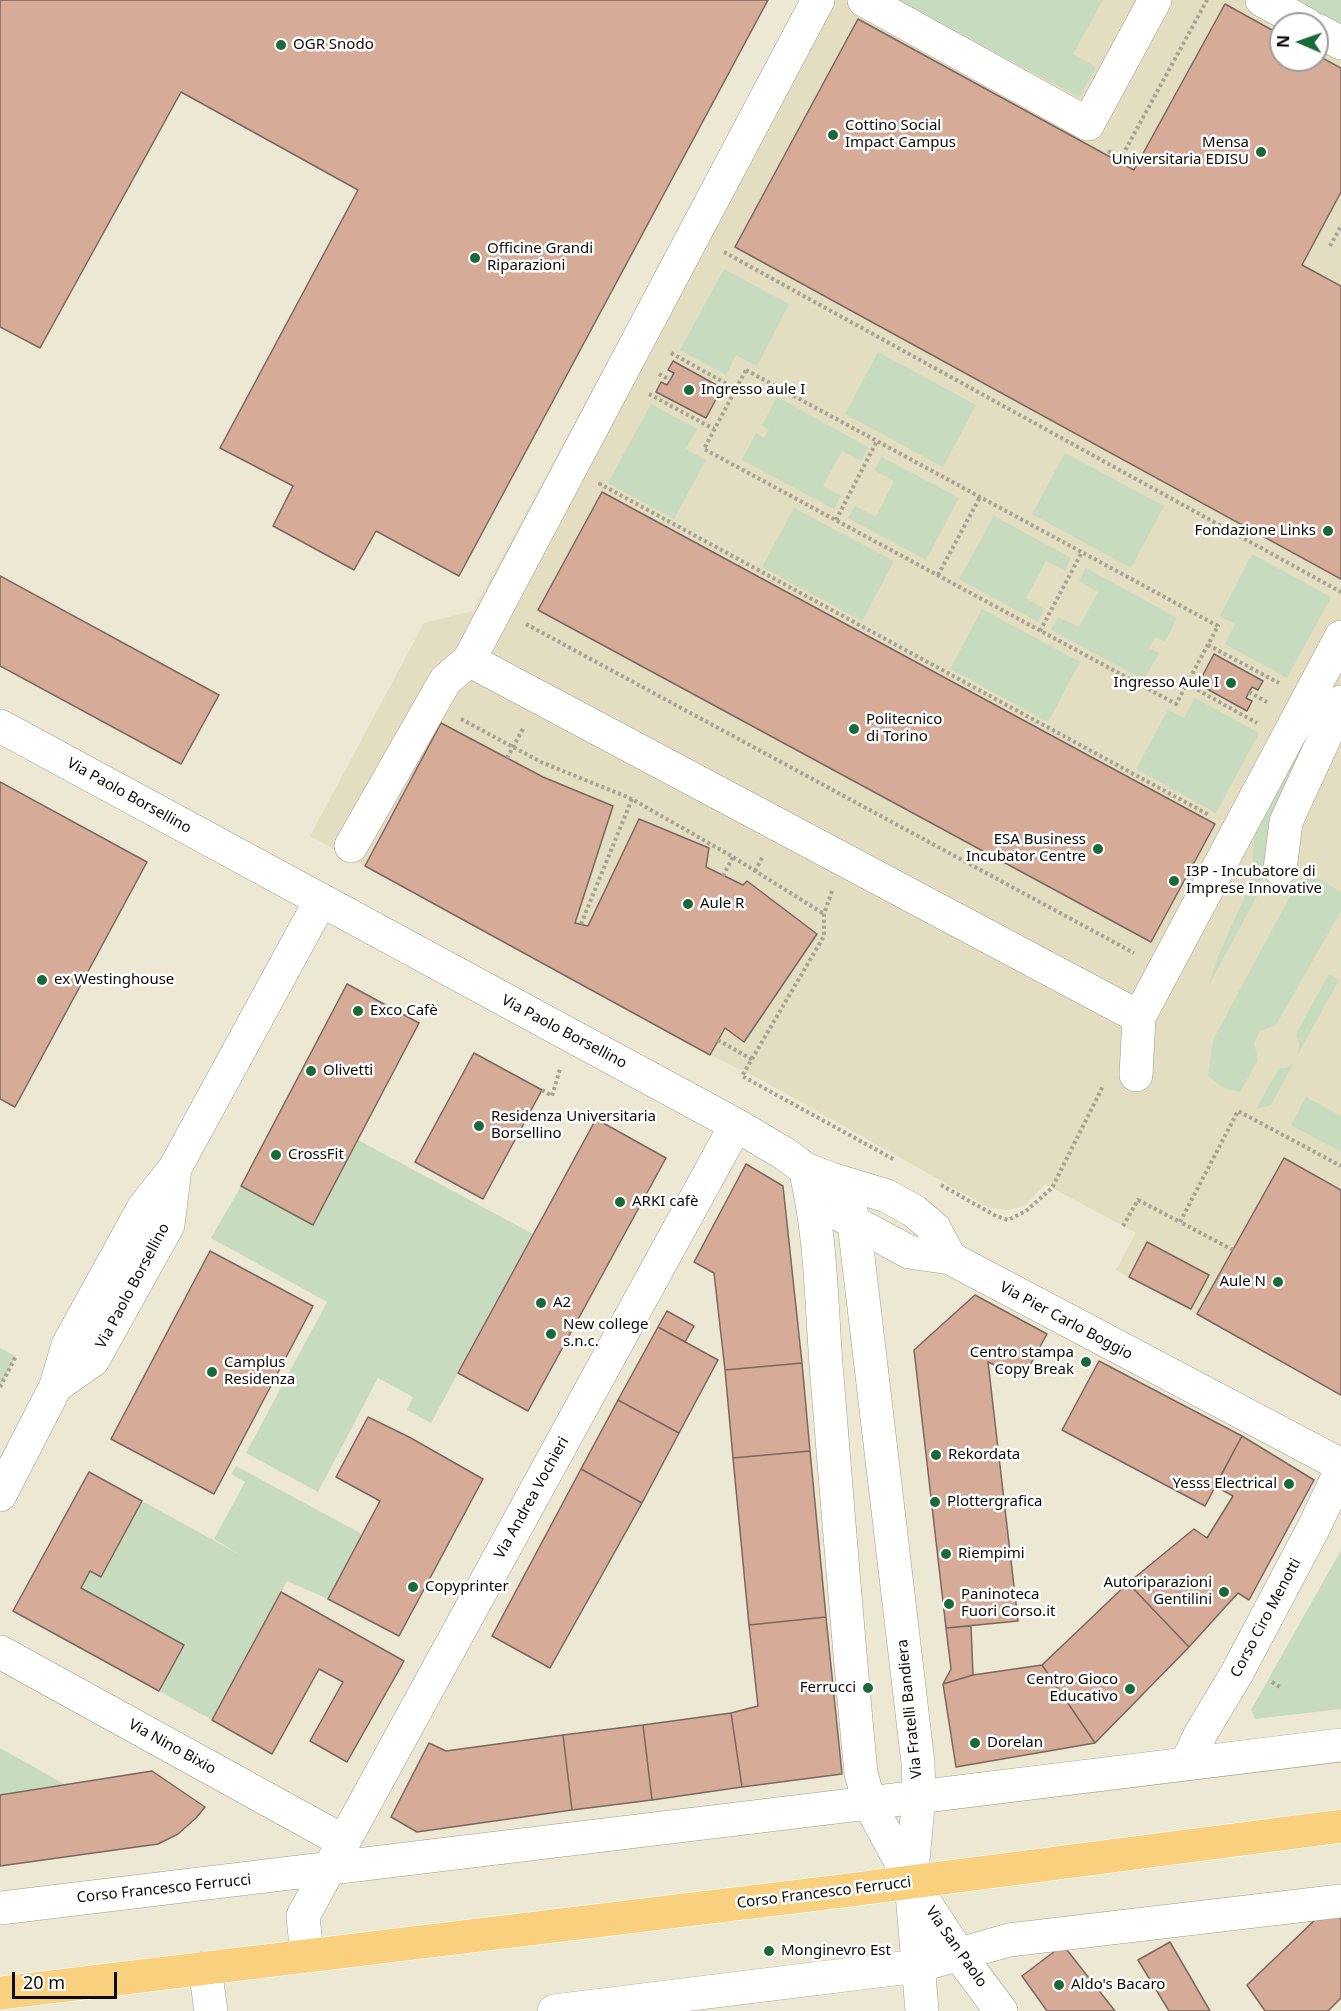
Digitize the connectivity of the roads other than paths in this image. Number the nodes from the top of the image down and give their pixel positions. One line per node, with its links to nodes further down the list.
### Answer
1 (818, 0): 7 (street)
2 (864, 0): 3 (street)
3 (1155, 0)
4 (1262, 0): 5 (street)
5 (1284, 12)
6 (1341, 637): 15 (street)
7 (469, 660): 9 (street); 12 (street)
8 (1341, 702): 13 (street)
9 (561, 709): 11 (street); 15 (street)
10 (0, 726): 14 (street, Via Paolo Borsellino)
11 (723, 809)
12 (351, 846)
13 (1280, 868)
14 (321, 900): 17 (street, Via Paolo Borsellino); 23 (street, Via Paolo Borsellino)
15 (1139, 1017): 16 (street)
16 (1136, 1075)
17 (736, 1125): 18 (street, Via Paolo Borsellino); 30 (street, Via Andrea Vochieri)
18 (816, 1182): 19 (street, Via Pier Carlo Boggio); 20 (street); 28 (street)
19 (854, 1223): 20 (street, Via Pier Carlo Boggio); 27 (street, Via Fratelli Bandiera)
20 (950, 1258): 21 (street, Via Pier Carlo Boggio)
21 (1341, 1465)
22 (1341, 1470): 26 (street, Corso Ciro Menotti)
23 (0, 1495)
24 (0, 1652): 30 (street, Via Nino Bixio)
25 (1341, 1745): 26 (street, Corso Francesco Ferrucci)
26 (1186, 1764): 27 (street, Corso Francesco Ferrucci)
27 (919, 1796): 28 (street, Corso Francesco Ferrucci); 32 (street, Via Fratelli Bandiera)
28 (869, 1803): 31 (street, Corso Francesco Ferrucci); 32 (street)
29 (1341, 1826): 32 (main road, Corso Francesco Ferrucci)
30 (344, 1841): 31 (street, Via Andrea Vochieri)
31 (328, 1871): 34 (street, Corso Francesco Ferrucci); 35 (street)
32 (911, 1881): 35 (main road, Corso Francesco Ferrucci); 36 (street, Via San Paolo); 37 (street)
33 (1341, 1900): 36 (street)
34 (0, 1908)
35 (307, 1956): 38 (main road, Corso Francesco Ferrucci)
36 (960, 1956): 37 (street); 44 (street, Via San Paolo)
37 (918, 1966): 40 (street); 43 (street)
38 (205, 1968): 39 (main road, Corso Francesco Ferrucci); 41 (street)
39 (0, 1993)
40 (769, 1998): 42 (street)
41 (211, 2011)
42 (554, 2011)
43 (922, 2011)
44 (1001, 2011)

